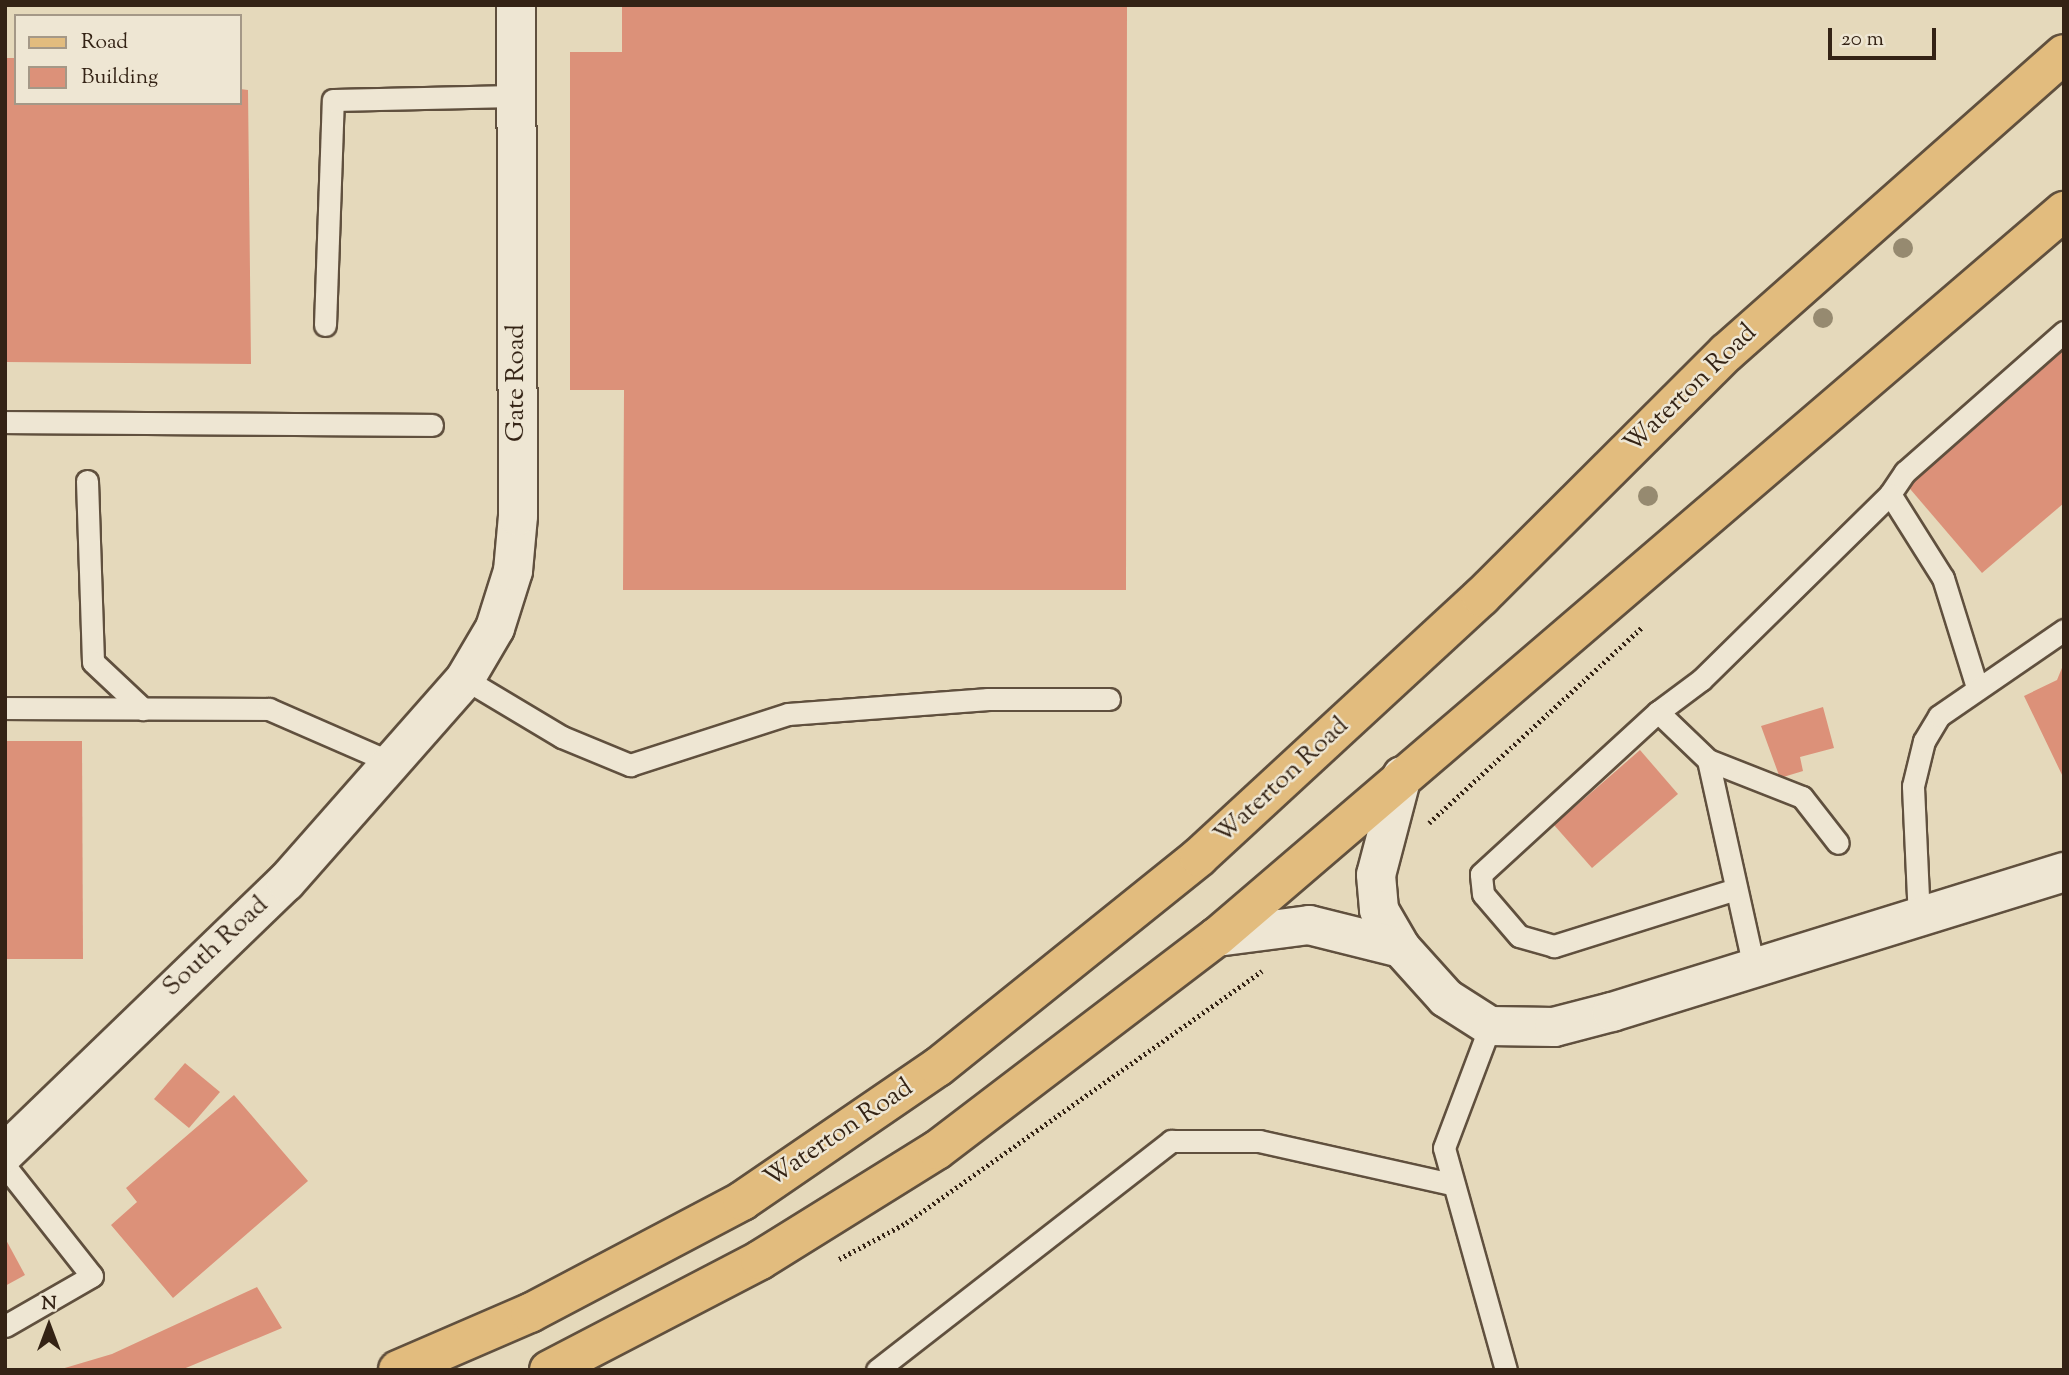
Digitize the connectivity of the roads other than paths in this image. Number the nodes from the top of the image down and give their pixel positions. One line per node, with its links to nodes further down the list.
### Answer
1 (516, 5): 3 (street, Gate Road)
2 (2064, 54): 34 (main road, Waterton Road)
3 (515, 96): 5 (lane); 12 (street, Gate Road)
4 (2064, 211): 21 (main road)
5 (325, 326)
6 (2064, 332): 10 (lane)
7 (5, 422): 8 (lane)
8 (432, 425)
9 (87, 481): 16 (lane)
10 (1890, 494): 13 (lane); 17 (lane)
11 (2064, 629): 13 (lane)
12 (465, 679): 14 (lane); 18 (street, Gate Road)
13 (1977, 687): 25 (lane)
14 (1109, 699)
15 (5, 708): 16 (lane)
16 (143, 709): 20 (lane)
17 (1658, 712): 19 (lane); 24 (lane)
18 (420, 734): 20 (street, South Road)
19 (1708, 760): 22 (lane); 24 (lane)
20 (388, 761): 30 (street, South Road)
21 (1402, 776): 26 (main road); 27 (street)
22 (1838, 844)
23 (2064, 872): 25 (street)
24 (1736, 889): 28 (lane)
25 (1919, 919): 28 (street)
26 (1217, 937): 27 (street); 35 (main road)
27 (1401, 948): 29 (street)
28 (1754, 967): 29 (street)
29 (1490, 1026): 32 (lane)
30 (5, 1153)
31 (5, 1166): 33 (lane)
32 (1451, 1184): 36 (lane); 37 (lane)
33 (5, 1326)
34 (398, 1370)
35 (549, 1370)
36 (877, 1370)
37 (1506, 1370)

